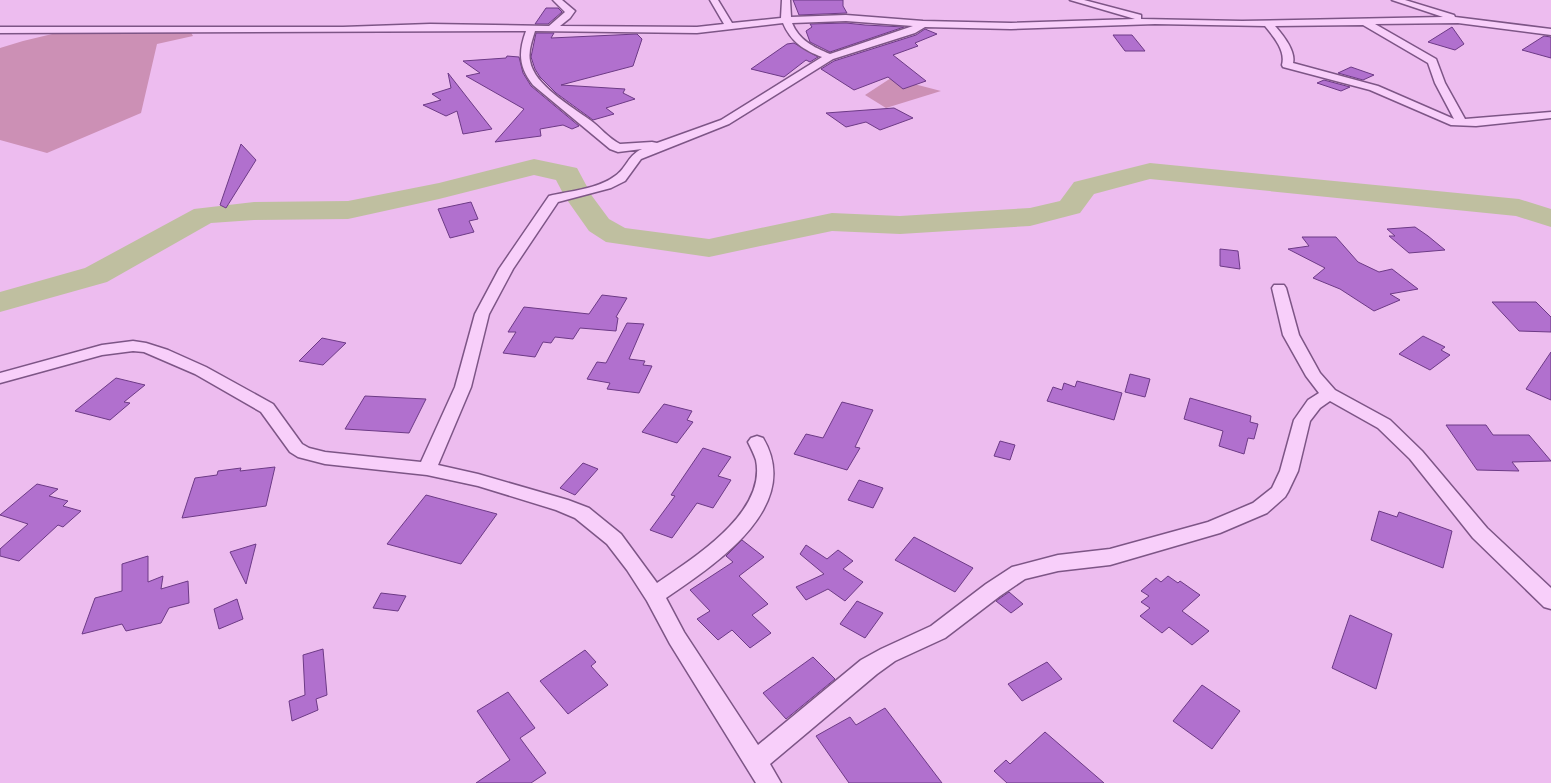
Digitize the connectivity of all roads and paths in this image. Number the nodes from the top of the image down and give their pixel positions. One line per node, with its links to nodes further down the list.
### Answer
1 (557, 0): 14 (street)
2 (714, 0): 12 (street)
3 (786, 0): 6 (street)
4 (1074, 0): 8 (street)
5 (1396, 0): 7 (street)
6 (785, 20): 10 (street); 12 (street); 17 (street)
7 (1458, 20): 9 (street); 16 (street)
8 (1155, 21): 10 (street); 11 (street)
9 (1366, 23): 11 (street); 20 (street)
10 (923, 24): 17 (street)
11 (1268, 24): 20 (street)
12 (730, 27): 14 (street)
13 (532, 29): 14 (street); 15 (street); 22 (street)
14 (550, 29)
15 (0, 30)
16 (1551, 32)
17 (829, 57): 22 (street)
18 (1551, 114): 19 (street)
19 (1535, 115): 20 (street); 21 (street)
20 (1462, 123)
21 (1551, 128)
22 (662, 144): 23 (street)
23 (565, 194): 28 (street)
24 (1279, 288): 26 (street)
25 (0, 378): 28 (street)
26 (1329, 394): 30 (street); 31 (street)
27 (757, 442): 29 (street)
28 (427, 469): 29 (street)
29 (654, 595): 31 (street)
30 (1551, 601)
31 (756, 761): 32 (street)
32 (769, 783)

